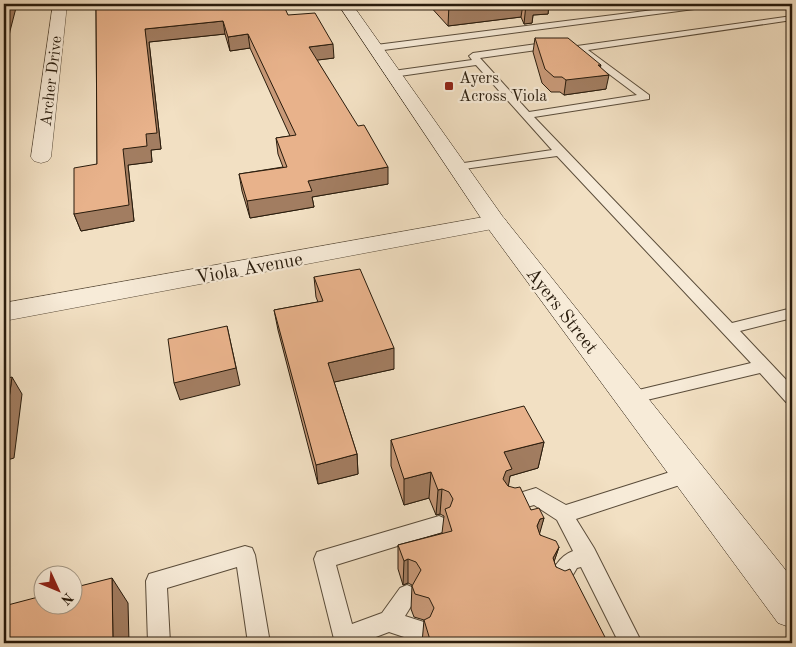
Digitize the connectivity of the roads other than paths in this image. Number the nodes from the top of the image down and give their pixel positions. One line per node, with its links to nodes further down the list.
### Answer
1 (60, 4): 13 (main road, Archer Drive)
2 (345, 4): 7 (main road, Ayers Street)
3 (717, 4): 7 (lane)
4 (792, 18): 5 (lane)
5 (776, 20): 6 (lane); 8 (lane)
6 (792, 29)
7 (376, 48): 10 (main road, Ayers Street)
8 (571, 48): 9 (lane); 11 (lane)
9 (479, 62): 10 (lane); 11 (lane)
10 (393, 74): 14 (main road, Ayers Street)
11 (527, 115): 12 (lane)
12 (560, 152): 14 (lane); 18 (lane)
13 (41, 157)
14 (457, 167): 15 (main road, Ayers Street)
15 (495, 222): 16 (main road, Viola Avenue); 21 (main road, Ayers Street)
16 (4, 312)
17 (792, 314): 18 (lane)
18 (729, 329): 19 (lane)
19 (763, 366): 20 (lane); 21 (lane)
20 (792, 397)
21 (630, 398): 22 (main road, Ayers Street)
22 (689, 474): 24 (lane); 29 (main road, Ayers Street)
23 (510, 504): 24 (lane)
24 (564, 514): 26 (lane)
25 (439, 525): 32 (lane)
26 (569, 557): 27 (lane); 35 (lane)
27 (557, 583)
28 (407, 595): 30 (lane)
29 (792, 608)
30 (389, 621): 31 (lane); 32 (lane)
31 (418, 631)
32 (345, 640)
33 (159, 643): 34 (lane)
34 (259, 643)
35 (632, 643)

